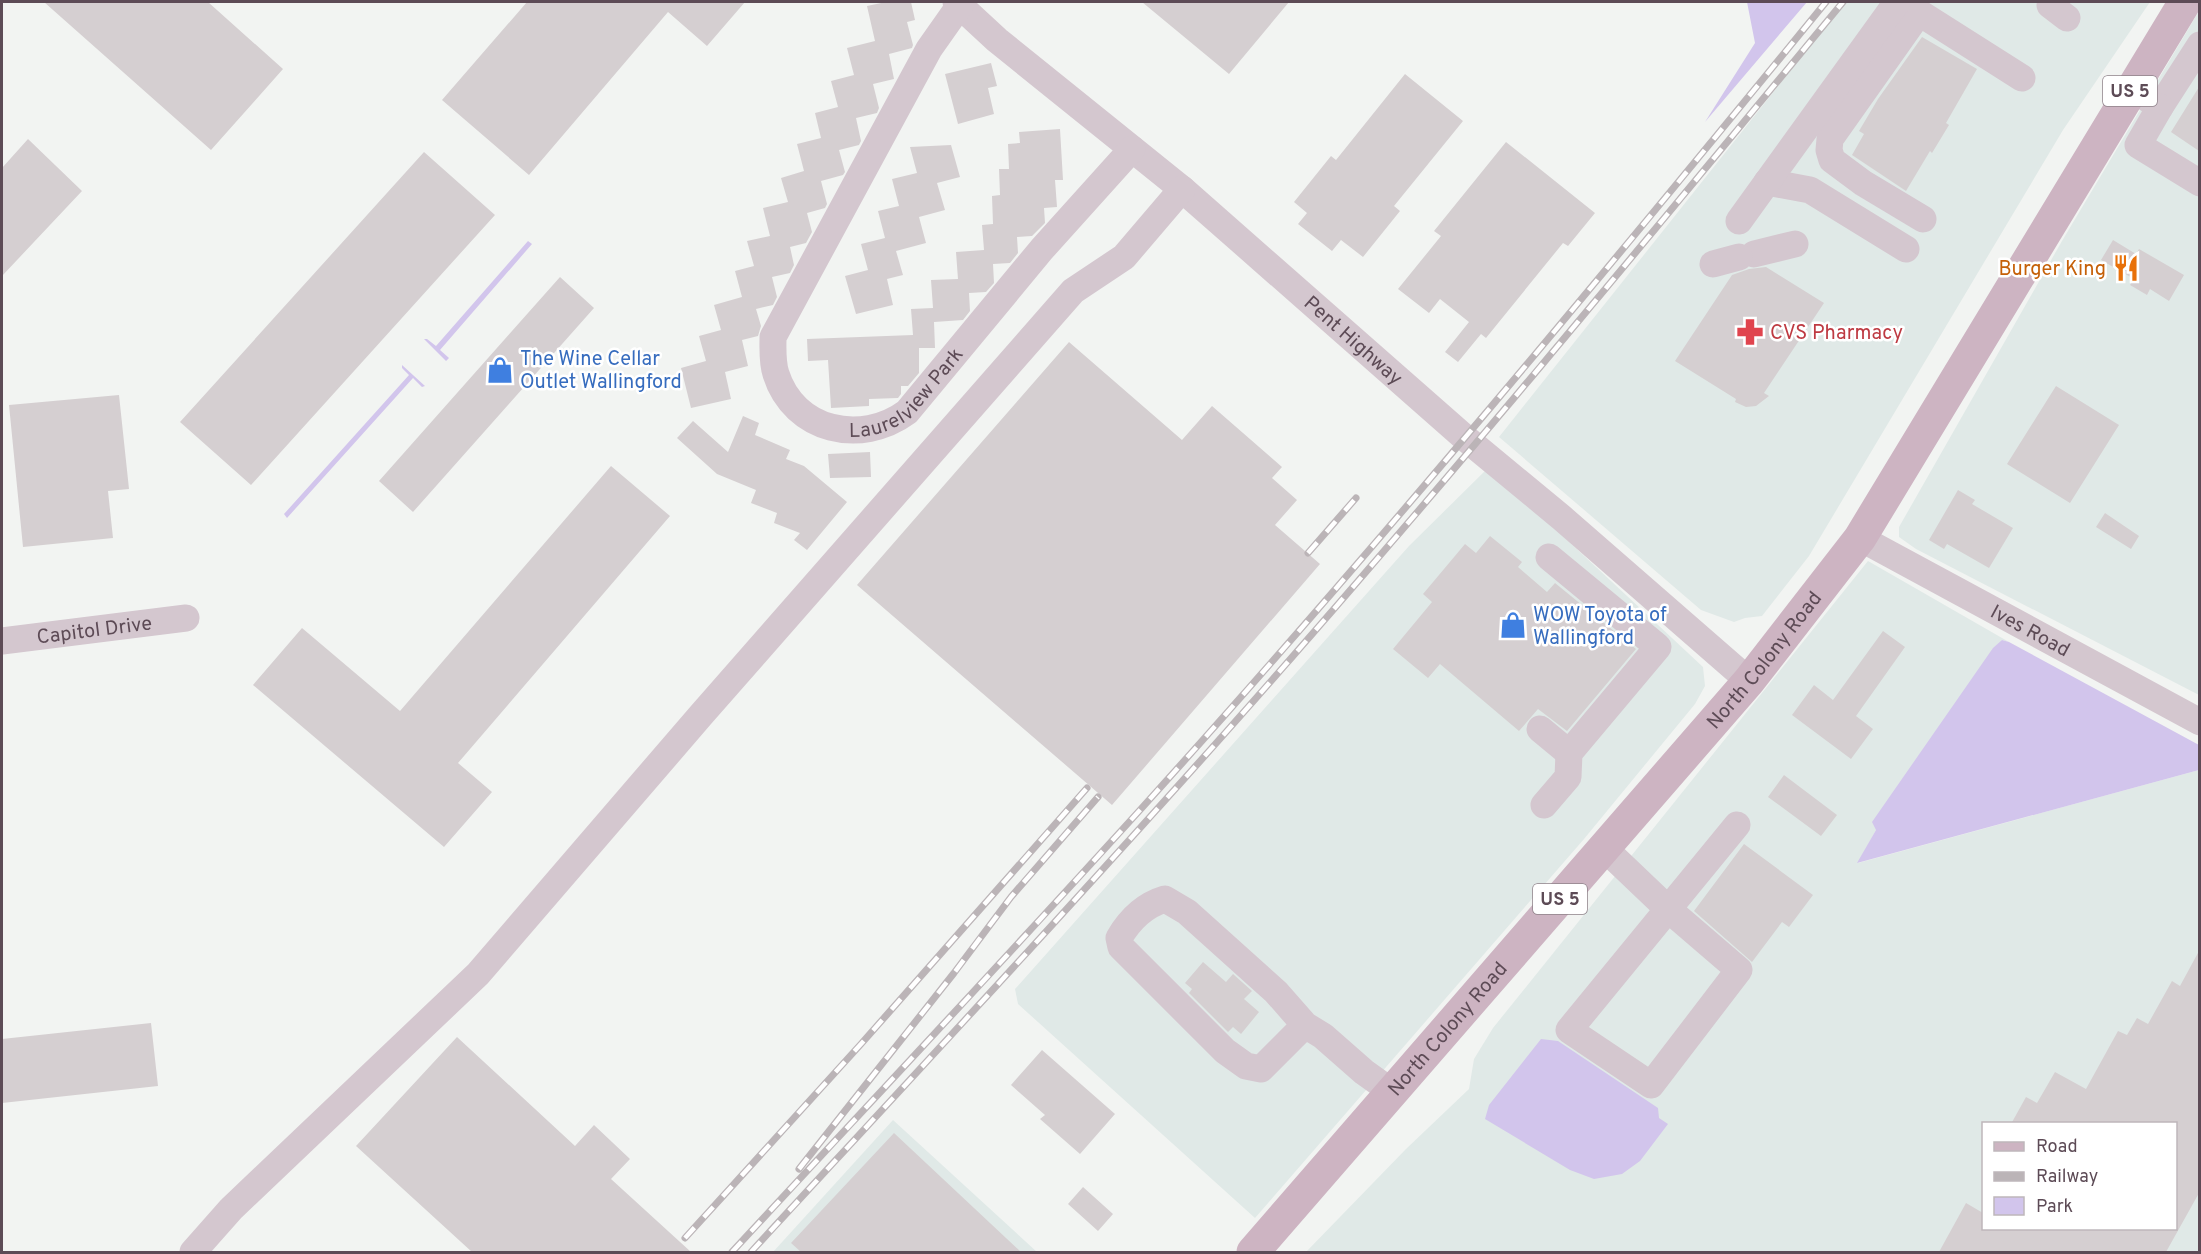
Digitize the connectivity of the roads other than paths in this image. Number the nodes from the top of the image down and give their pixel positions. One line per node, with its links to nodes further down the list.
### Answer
1 (2185, 2): 6 (main road, North Colony Road / US 5)
2 (958, 3): 9 (street, Pent Highway); 9 (street, Laurelview Park)
3 (1905, 5): 5 (street); 8 (street)
4 (2199, 45): 7 (street)
5 (2022, 78)
6 (2132, 89): 7 (street); 18 (main road, North Colony Road / US 5)
7 (2160, 107): 11 (street)
8 (1827, 120): 10 (street); 13 (street)
9 (1132, 148): 12 (street, Pent Highway)
10 (1767, 182): 14 (street); 16 (street)
11 (2199, 183)
12 (1182, 189): 22 (street, Pent Highway); 32 (street)
13 (1923, 219)
14 (1739, 221)
15 (1795, 244): 17 (street)
16 (1906, 249)
17 (1713, 264)
18 (1860, 538): 22 (main road, North Colony Road / US 5); 23 (street, Ives Road)
19 (1549, 557): 25 (street)
20 (186, 618): 21 (street, Capitol Drive)
21 (2, 641)
22 (1749, 681): 28 (main road, North Colony Road / US 5)
23 (2199, 722)
24 (1540, 729): 25 (street)
25 (1569, 753): 26 (street)
26 (1544, 805)
27 (1737, 825): 29 (street)
28 (1604, 848): 29 (street); 31 (main road, North Colony Road / US 5)
29 (1668, 909): 29 (street)
30 (1305, 1024): 30 (street); 31 (street)
31 (1392, 1092): 33 (main road, North Colony Road / US 5)
32 (193, 1252)
33 (1253, 1252)

